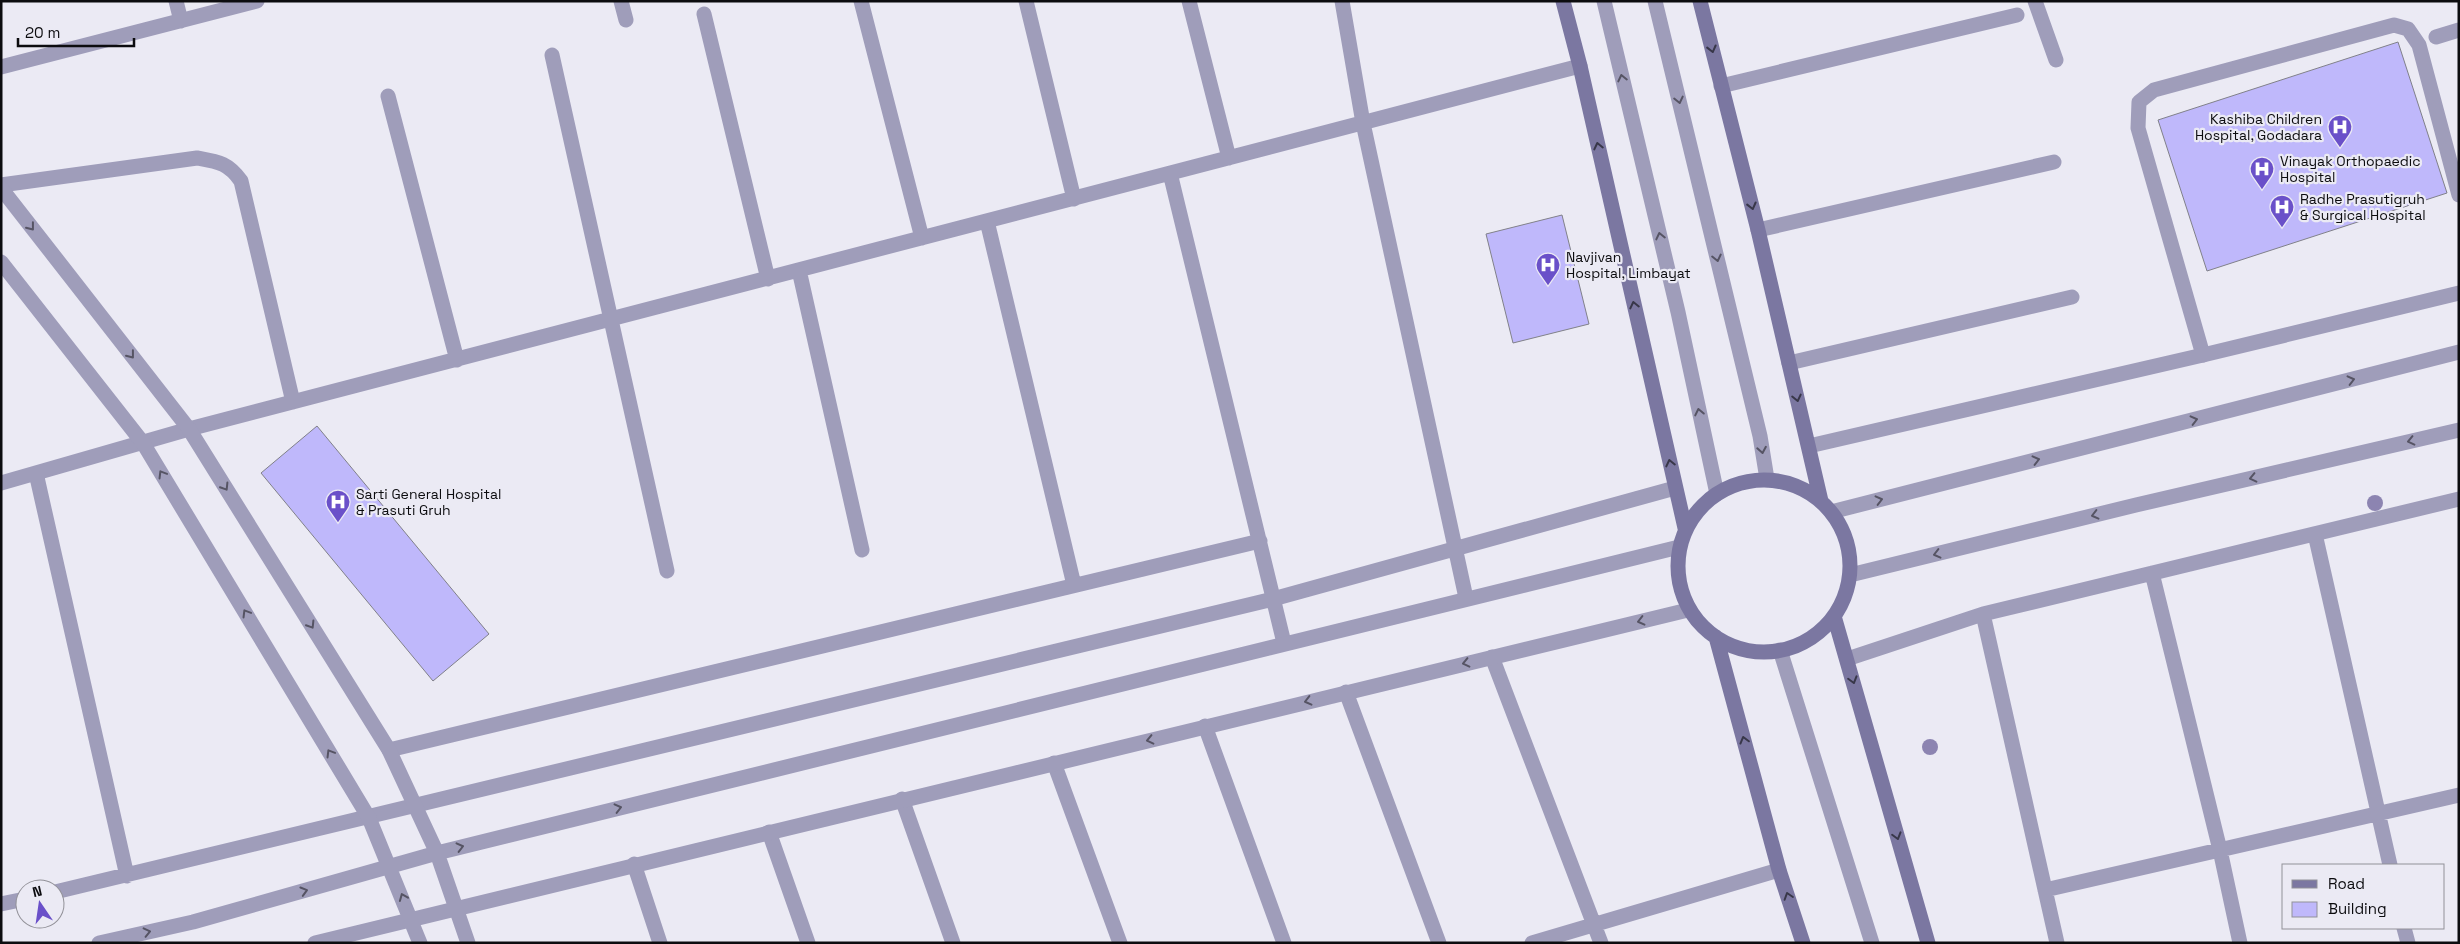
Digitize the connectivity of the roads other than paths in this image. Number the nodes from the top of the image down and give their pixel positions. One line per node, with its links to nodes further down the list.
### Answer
1 (176, 1): 16 (street)
2 (256, 1): 16 (street)
3 (621, 1): 15 (street)
4 (861, 1): 34 (street)
5 (1026, 1): 31 (street)
6 (1190, 1): 26 (street)
7 (1342, 1): 25 (street)
8 (1563, 1): 21 (main road)
9 (1604, 1): 54 (street, one-way to 9)
10 (1654, 1): 51 (street, one-way to 51)
11 (1700, 1): 23 (main road, one-way to 23)
12 (2035, 1): 20 (street)
13 (704, 14): 37 (street)
14 (2017, 14): 23 (street)
15 (626, 20)
16 (181, 21): 22 (street)
17 (2459, 30): 18 (street)
18 (2436, 38)
19 (552, 55): 40 (street)
20 (2056, 60)
21 (1580, 66): 25 (street); 53 (main road, one-way to 21)
22 (1, 67)
23 (1721, 86): 33 (main road, one-way to 33)
24 (388, 96): 43 (street)
25 (1363, 123): 26 (street); 61 (street)
26 (1229, 158): 28 (street)
27 (2054, 162): 33 (street)
28 (1170, 173): 31 (street); 59 (street)
29 (1, 187): 45 (street); 46 (street, one-way to 46)
30 (2459, 195): 42 (street)
31 (1074, 198): 32 (street)
32 (987, 221): 34 (street); 66 (street)
33 (1758, 230): 44 (main road)
34 (922, 238): 36 (street)
35 (1, 262): 48 (street)
36 (799, 270): 37 (street); 62 (street)
37 (768, 278): 40 (street)
38 (2459, 292): 42 (street)
39 (2072, 298): 44 (street)
40 (611, 319): 43 (street); 63 (street)
41 (2459, 352): 56 (street, one-way to 41)
42 (2203, 355): 49 (street)
43 (457, 360): 45 (street)
44 (1789, 363): 49 (main road, one-way to 49)
45 (293, 402): 46 (street)
46 (189, 429): 48 (street); 79 (street, one-way to 79)
47 (2459, 430): 65 (street, one-way to 65)
48 (143, 442): 50 (street); 85 (street, one-way to 48)
49 (1809, 446): 56 (main road)
50 (36, 473): 52 (street); 93 (street)
51 (1767, 479): 54 (main road); 56 (main road)
52 (1, 483)
53 (1675, 488): 57 (main road); 61 (street)
54 (1717, 494): 57 (main road)
55 (2459, 499): 58 (street)
56 (1826, 506): 65 (main road)
57 (1685, 528): 60 (main road)
58 (2315, 534): 64 (street); 84 (street)
59 (1260, 541): 66 (street); 68 (street)
60 (1679, 547): 67 (street); 69 (main road)
61 (1455, 549): 67 (street); 68 (street)
62 (862, 550)
63 (667, 571)
64 (2152, 573): 70 (street); 87 (street)
65 (1850, 575): 71 (main road)
66 (1074, 585): 79 (street)
67 (1466, 598): 73 (street)
68 (1273, 599): 73 (street); 83 (street)
69 (1688, 610): 72 (main road); 75 (street, one-way to 75)
70 (1983, 614): 76 (street); 95 (street)
71 (1834, 616): 74 (main road); 76 (main road)
72 (1716, 637): 74 (main road); 92 (main road, one-way to 72)
73 (1284, 644): 88 (street, one-way to 73)
74 (1780, 650): 115 (street)
75 (1492, 657): 77 (street, one-way to 77); 100 (street)
76 (1847, 659): 116 (main road, one-way to 116)
77 (1346, 692): 78 (street, one-way to 78); 111 (street)
78 (1206, 726): 80 (street, one-way to 80); 110 (street)
79 (389, 750): 83 (street)
80 (1054, 762): 82 (street); 109 (street)
81 (2459, 795): 84 (street)
82 (902, 799): 86 (street); 108 (street)
83 (416, 805): 85 (street); 88 (street)
84 (2378, 814): 87 (street); 90 (street)
85 (369, 818): 91 (street); 93 (street)
86 (769, 832): 89 (street); 107 (street)
87 (2220, 850): 95 (street); 118 (street)
88 (437, 853): 91 (street); 98 (street)
89 (634, 864): 98 (street); 106 (street)
90 (2390, 864)
91 (390, 866): 99 (street, one-way to 91); 102 (street, one-way to 91)
92 (1780, 870): 100 (street); 114 (main road, one-way to 92)
93 (127, 876): 94 (street)
94 (65, 890)
95 (2045, 890): 117 (street)
96 (15, 901): 97 (street)
97 (1, 904)
98 (456, 907): 99 (street); 105 (street)
99 (412, 919): 103 (street); 104 (street)
100 (1594, 925): 112 (street); 113 (street)
101 (2404, 929): 119 (street)
102 (99, 943)
103 (315, 943)
104 (420, 943)
105 (468, 943)
106 (660, 943)
107 (808, 943)
108 (953, 943)
109 (1120, 943)
110 (1284, 943)
111 (1439, 943)
112 (1532, 943)
113 (1601, 943)
114 (1803, 943)
115 (1872, 943)
116 (1928, 943)
117 (2057, 943)
118 (2240, 943)
119 (2408, 943)

